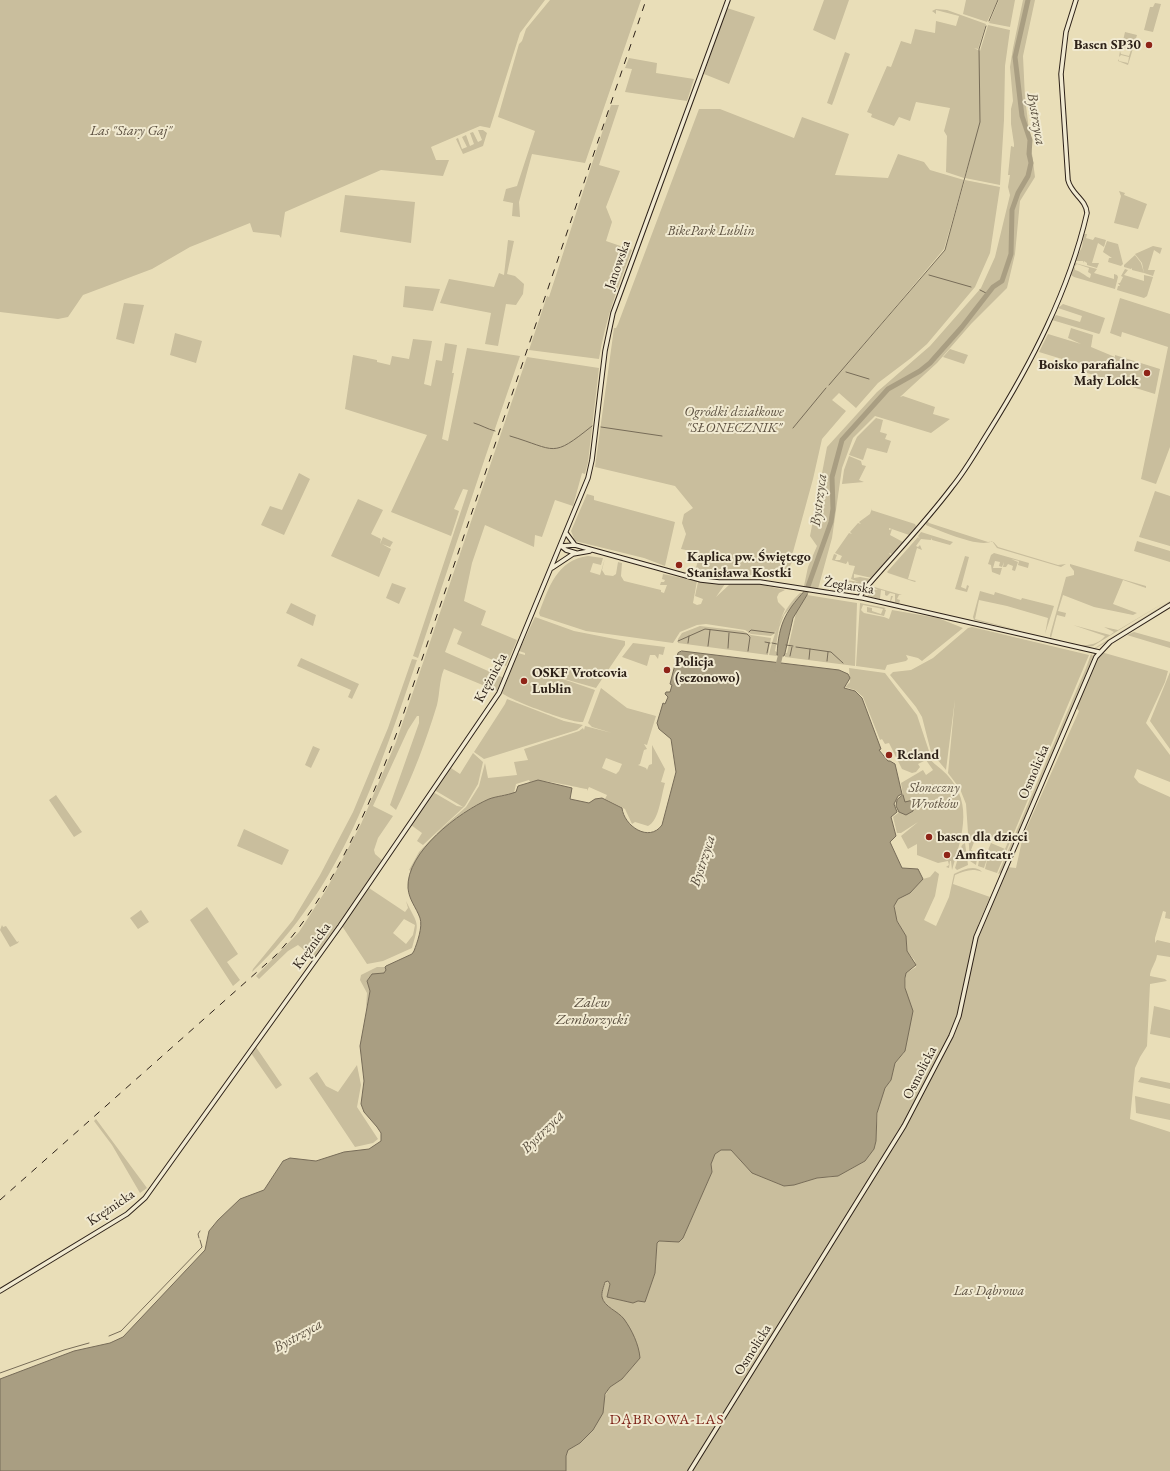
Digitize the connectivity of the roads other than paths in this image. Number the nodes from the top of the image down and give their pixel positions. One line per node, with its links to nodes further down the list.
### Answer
1 (728, 0): 3 (street, Janowska)
2 (1076, 0): 9 (street)
3 (566, 533): 4 (street); 5 (street, Janowska)
4 (575, 545): 5 (street, Żeglarska); 6 (street, Żeglarska)
5 (561, 546): 7 (street); 8 (street, Krężnicka)
6 (595, 551): 7 (street, Żeglarska); 9 (street, Żeglarska)
7 (576, 553): 8 (street, Żeglarska)
8 (552, 568): 12 (street, Krężnicka)
9 (860, 597): 11 (street, Żeglarska)
10 (1170, 605): 11 (street)
11 (1099, 652): 13 (street, Osmolicka)
12 (0, 1290)
13 (690, 1471)

